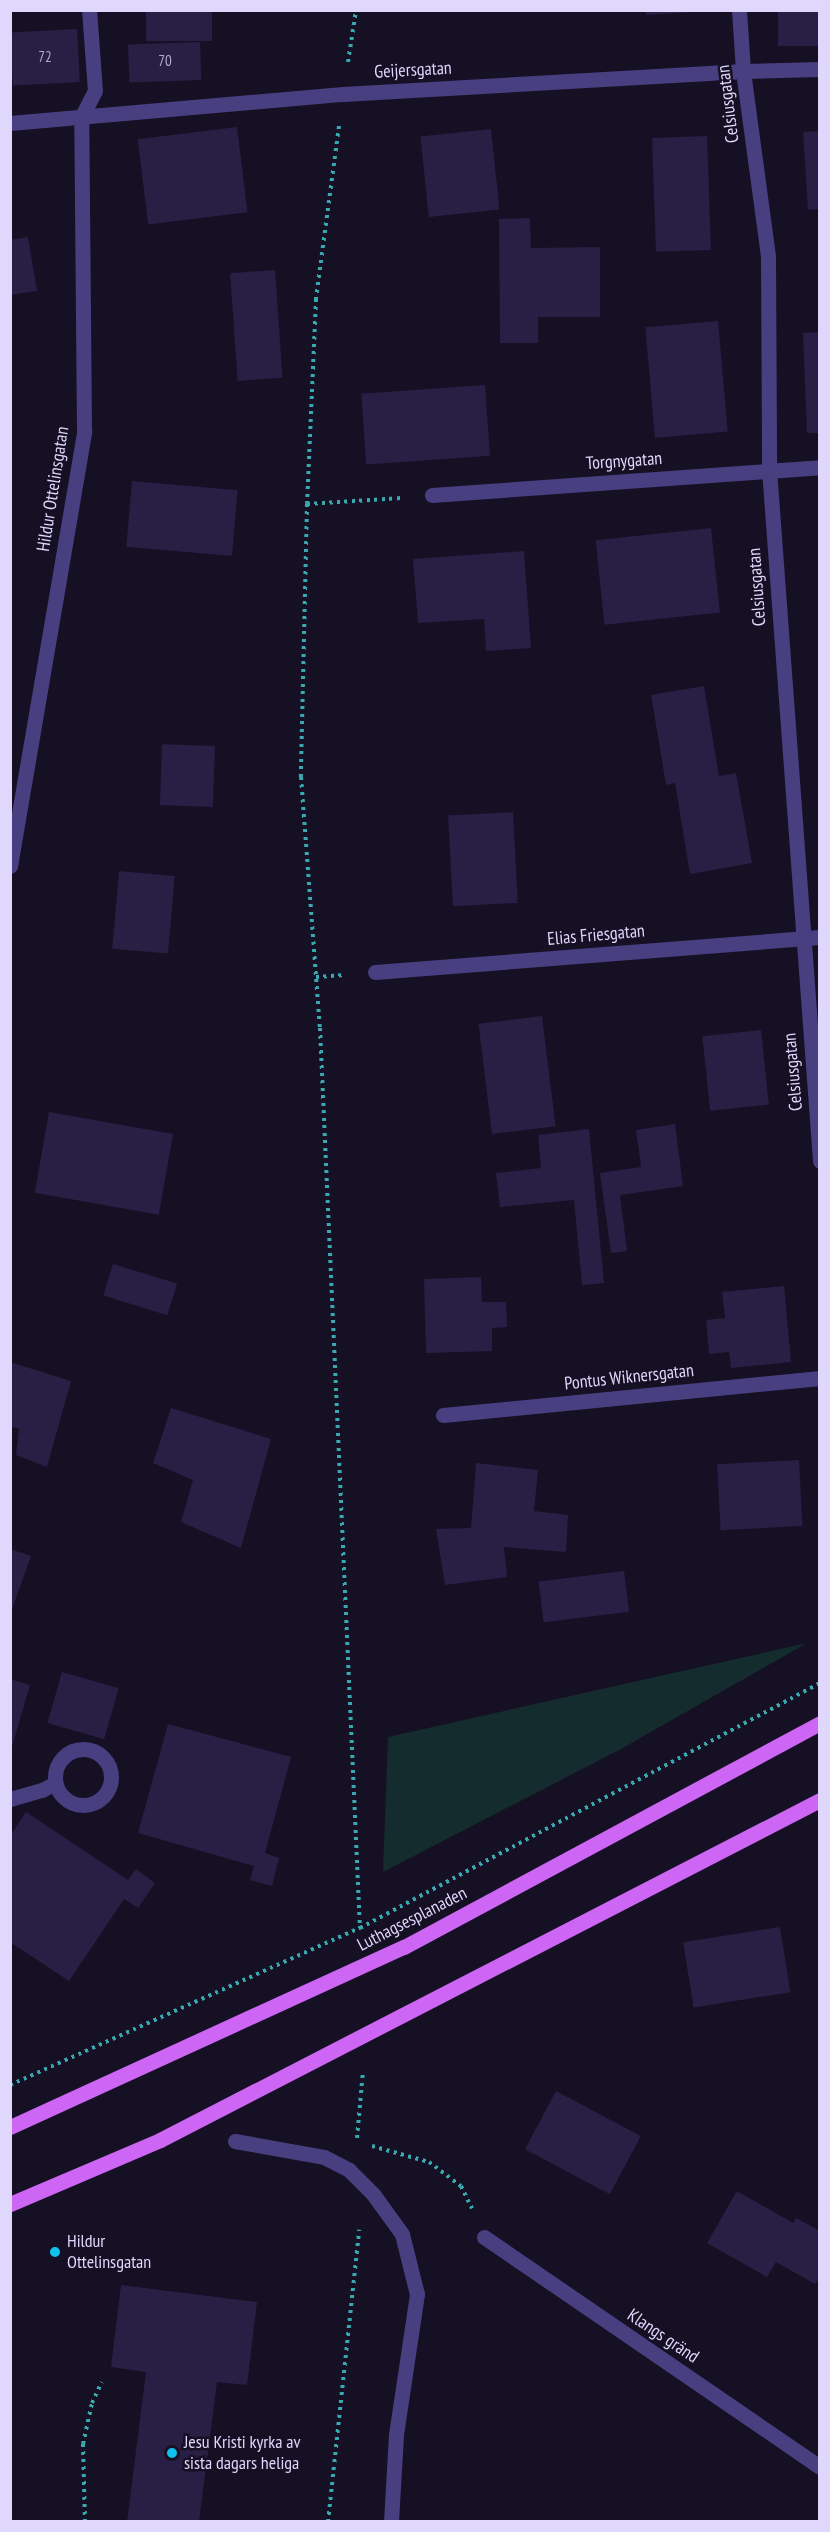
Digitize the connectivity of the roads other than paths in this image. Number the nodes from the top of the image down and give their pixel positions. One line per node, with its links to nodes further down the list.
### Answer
1 (89, 10): 5 (street, Hildur Ottelinsgatan)
2 (739, 10): 4 (street, Celsiusgatan)
3 (819, 69): 4 (street, Geijersgatan)
4 (743, 71): 5 (street, Geijersgatan); 8 (street, Celsiusgatan)
5 (81, 118): 6 (street, Geijersgatan); 10 (street, Hildur Ottelinsgatan)
6 (10, 123)
7 (819, 467): 8 (street, Torgnygatan)
8 (769, 469): 9 (street, Torgnygatan); 12 (street, Celsiusgatan)
9 (432, 495)
10 (10, 866)
11 (819, 937): 12 (street, Elias Friesgatan)
12 (802, 938): 13 (street, Elias Friesgatan); 14 (street, Celsiusgatan)
13 (375, 972)
14 (819, 1161)
15 (819, 1378): 16 (street, Pontus Wiknersgatan)
16 (443, 1415)
17 (819, 1723): 21 (main road, Luthagsesplanaden)
18 (55, 1783): 19 (street)
19 (10, 1799)
20 (819, 1800): 23 (main road)
21 (10, 2127)
22 (235, 2141): 26 (street)
23 (10, 2204)
24 (484, 2237): 25 (street, Klangs gränd)
25 (819, 2467)
26 (391, 2522)

